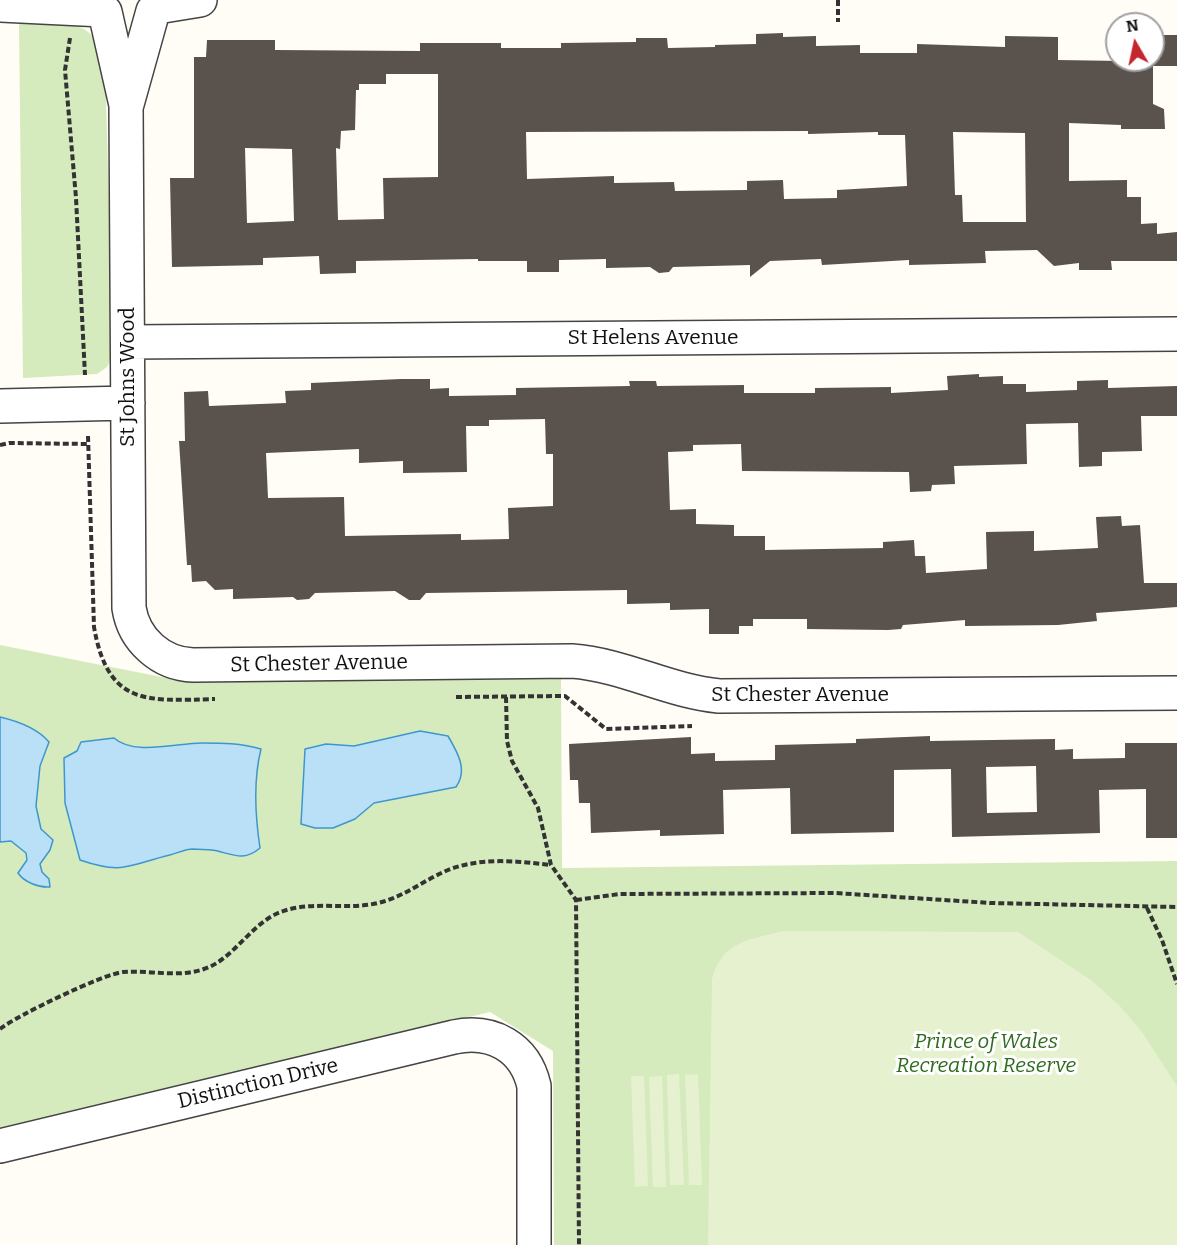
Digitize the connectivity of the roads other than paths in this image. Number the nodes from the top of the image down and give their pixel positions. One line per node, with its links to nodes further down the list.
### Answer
1 (200, 0): 3 (street)
2 (0, 5): 4 (street)
3 (158, 6): 4 (street); 5 (street, St Johns Wood)
4 (92, 8): 5 (street, St Johns Wood)
5 (126, 105): 7 (street, St Johns Wood)
6 (1177, 334): 7 (street, St Helens Avenue)
7 (129, 342): 8 (street, St Johns Wood)
8 (128, 403): 9 (street); 10 (street, St Johns Wood)
9 (7, 407)
10 (146, 644): 11 (street, St Chester Avenue)
11 (1177, 693)
12 (0, 1146): 13 (street, Distinction Drive)
13 (534, 1245)

